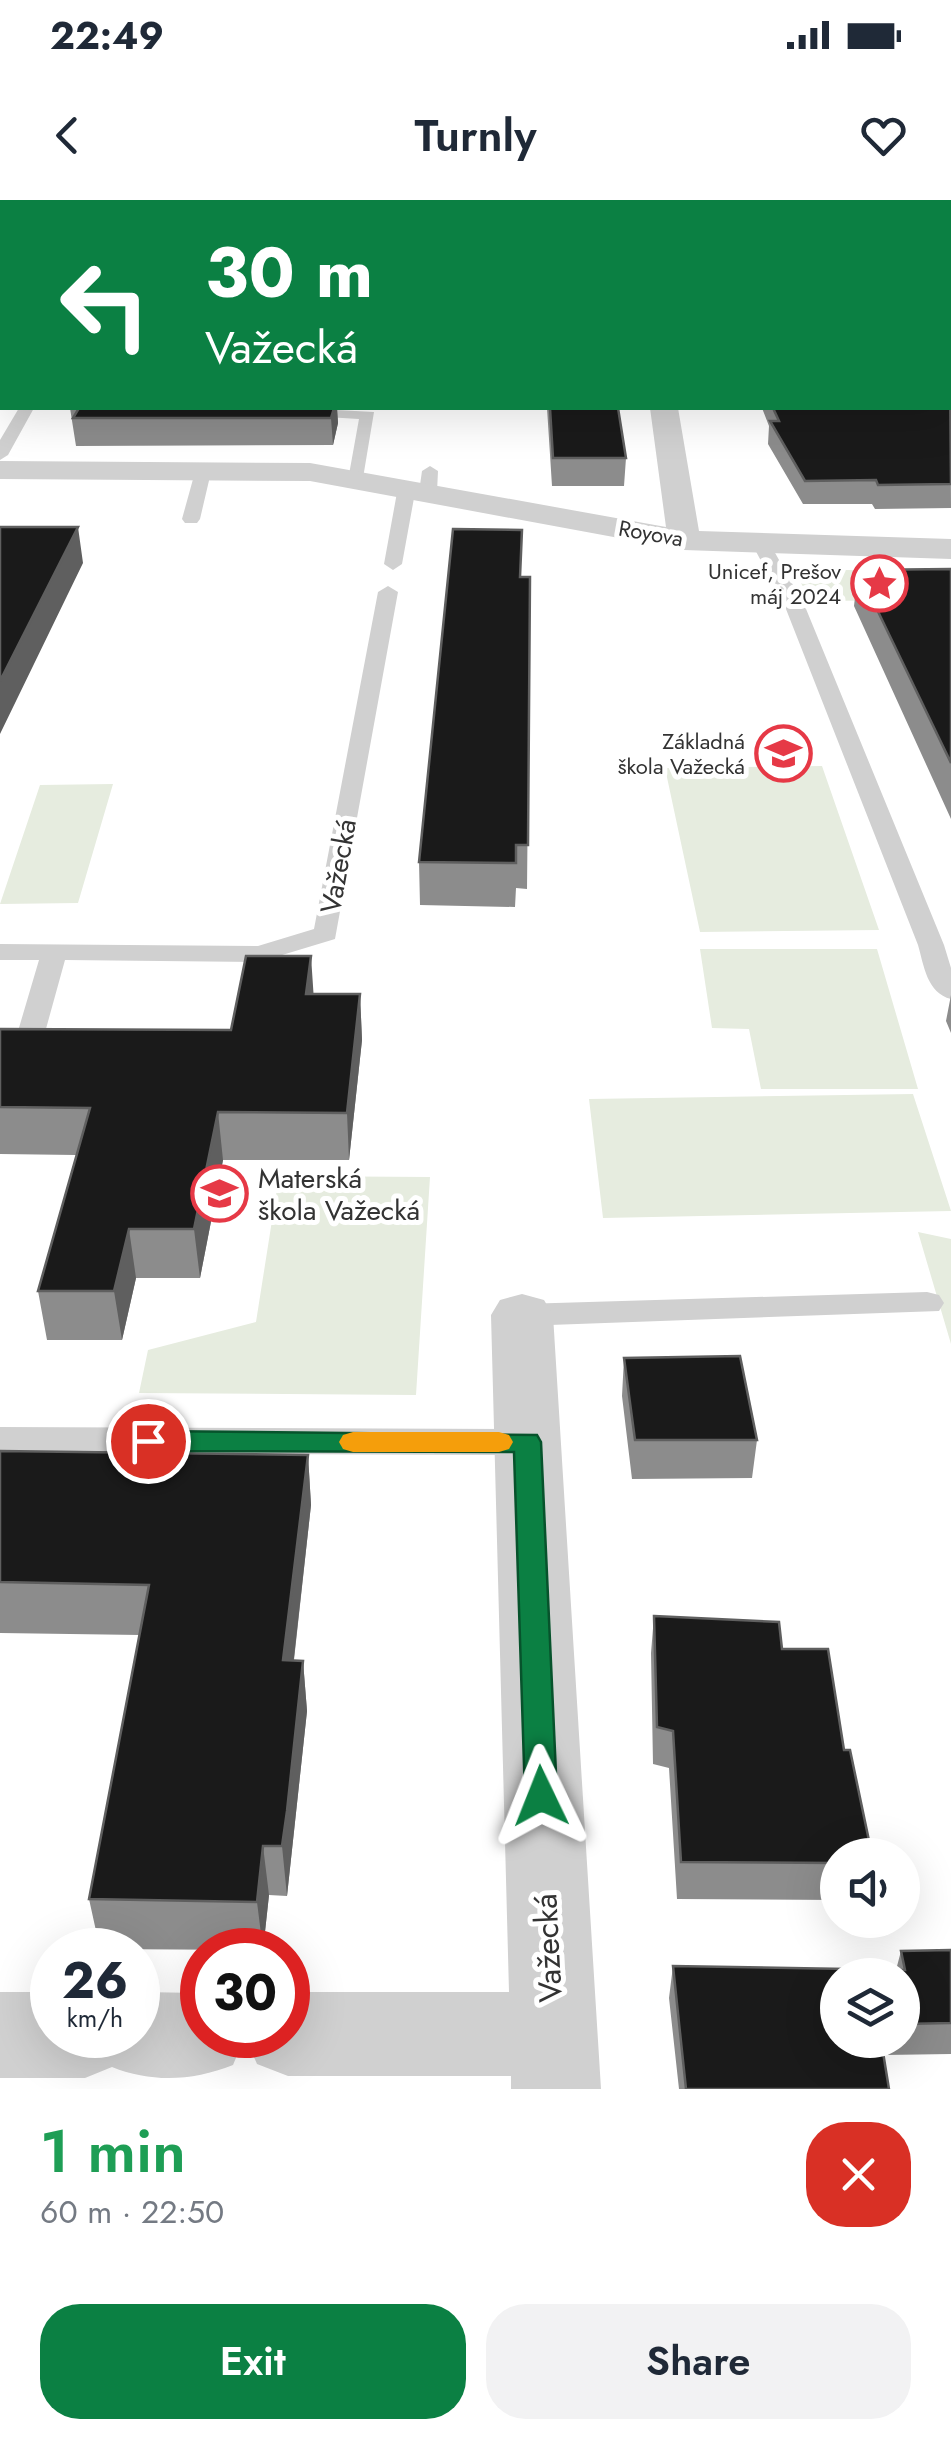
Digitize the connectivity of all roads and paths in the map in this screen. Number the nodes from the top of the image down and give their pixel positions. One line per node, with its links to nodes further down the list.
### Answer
1 (25, 410): 4 (lane)
2 (664, 410): 10 (street)
3 (276, 412): 7 (lane)
4 (0, 455)
5 (0, 470): 6 (street, Royova)
6 (203, 472): 7 (street, Royova); 9 (lane)
7 (356, 480): 8 (street, Royova)
8 (422, 483): 10 (street, Royova); 13 (lane)
9 (191, 519)
10 (684, 540): 11 (street, Royova)
11 (761, 544): 12 (street, Royova); 17 (lane)
12 (951, 549)
13 (392, 564)
14 (388, 592): 16 (lane, Važecká)
15 (0, 952): 16 (lane, Važecká)
16 (54, 952): 18 (lane)
17 (951, 991)
18 (22, 1067)
19 (927, 1303): 20 (lane)
20 (522, 1315): 22 (street, Važecká)
21 (0, 1440): 22 (lane)
22 (528, 1442): 26 (street, Važecká)
23 (0, 2035): 24 (street)
24 (30, 2035)
25 (310, 2036): 26 (street, Važecká)
26 (554, 2061)

